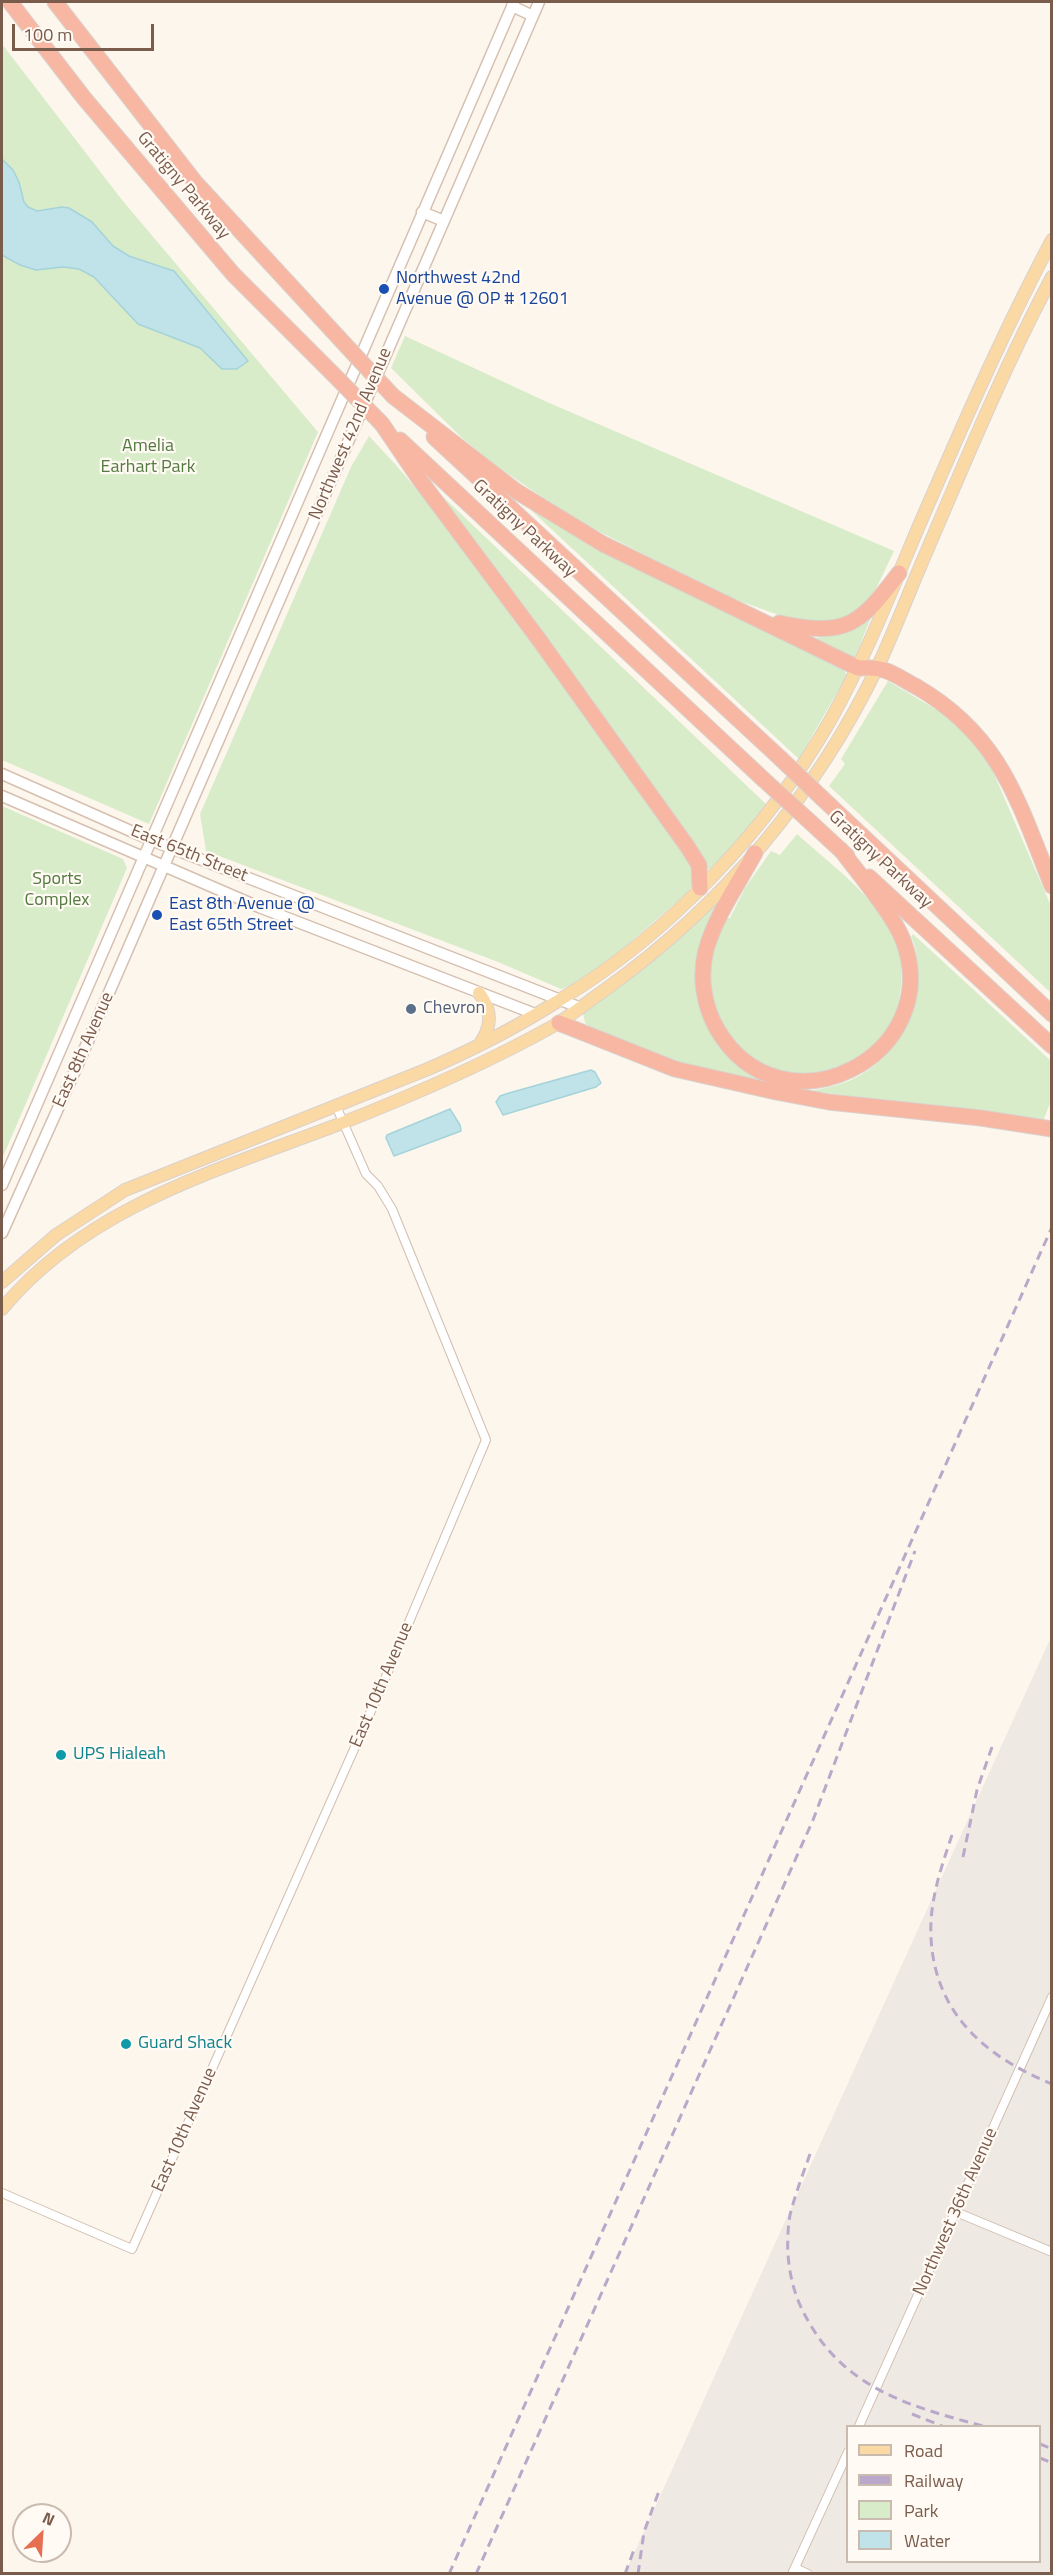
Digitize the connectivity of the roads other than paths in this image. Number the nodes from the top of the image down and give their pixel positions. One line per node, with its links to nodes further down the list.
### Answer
1 (10, 2): 11 (highway, Gratigny Parkway, bridge)
2 (55, 2): 10 (highway, Gratigny Parkway, bridge)
3 (539, 2): 5 (main road, Northwest 42nd Avenue)
4 (513, 4): 5 (main road); 6 (main road, Northwest 42nd Avenue)
5 (533, 16): 7 (main road, Northwest 42nd Avenue)
6 (422, 212): 7 (main road); 18 (main road, Northwest 42nd Avenue)
7 (444, 221): 19 (main road, Northwest 42nd Avenue)
8 (1052, 240): 12 (main road)
9 (1052, 277): 14 (main road)
10 (393, 396): 13 (highway); 30 (highway, Gratigny Parkway, bridge)
11 (382, 424): 20 (highway, Gratigny Parkway, bridge); 25 (highway)
12 (899, 573): 13 (highway); 15 (main road)
13 (757, 619): 15 (highway)
14 (878, 666): 15 (highway); 21 (main road); 24 (highway)
15 (858, 668): 25 (main road)
16 (2, 774): 18 (main road, East 65th Street)
17 (2, 796): 22 (main road, East 65th Street)
18 (151, 840): 19 (main road, East 65th Street); 22 (main road, East 8th Avenue)
19 (172, 848): 23 (main road, Northwest 42nd Avenue); 27 (main road, East 65th Street)
20 (841, 850): 21 (highway); 32 (highway, Gratigny Parkway)
21 (755, 853): 28 (main road)
22 (143, 858): 23 (main road, East 65th Street); 34 (main road, East 8th Avenue)
23 (164, 867): 26 (main road, East 65th Street); 35 (main road, East 8th Avenue)
24 (1052, 886)
25 (700, 888): 27 (main road)
26 (479, 993): 29 (main road, East 65th Street); 33 (main road)
27 (561, 1000): 28 (main road, East 65th Street); 29 (main road)
28 (581, 1008): 31 (main road)
29 (535, 1014): 31 (main road, East 65th Street); 33 (main road)
30 (1052, 1014)
31 (559, 1023): 37 (main road); 38 (highway)
32 (1052, 1046)
33 (477, 1047): 36 (main road)
34 (58, 1055): 35 (main road); 39 (main road, East 8th Avenue)
35 (78, 1064): 40 (main road, East 8th Avenue)
36 (336, 1106): 37 (street, East 10th Avenue); 41 (main road)
37 (343, 1122): 42 (main road); 44 (street, East 10th Avenue)
38 (1044, 1127)
39 (2, 1185)
40 (2, 1233)
41 (2, 1281)
42 (2, 1309)
43 (1052, 1997): 45 (street, Northwest 36th Avenue)
44 (2, 2193)
45 (956, 2212): 46 (street); 47 (street, Northwest 36th Avenue)
46 (1052, 2252)
47 (860, 2425)
48 (846, 2456): 49 (street)
49 (794, 2571): 50 (street)
50 (808, 2574)

